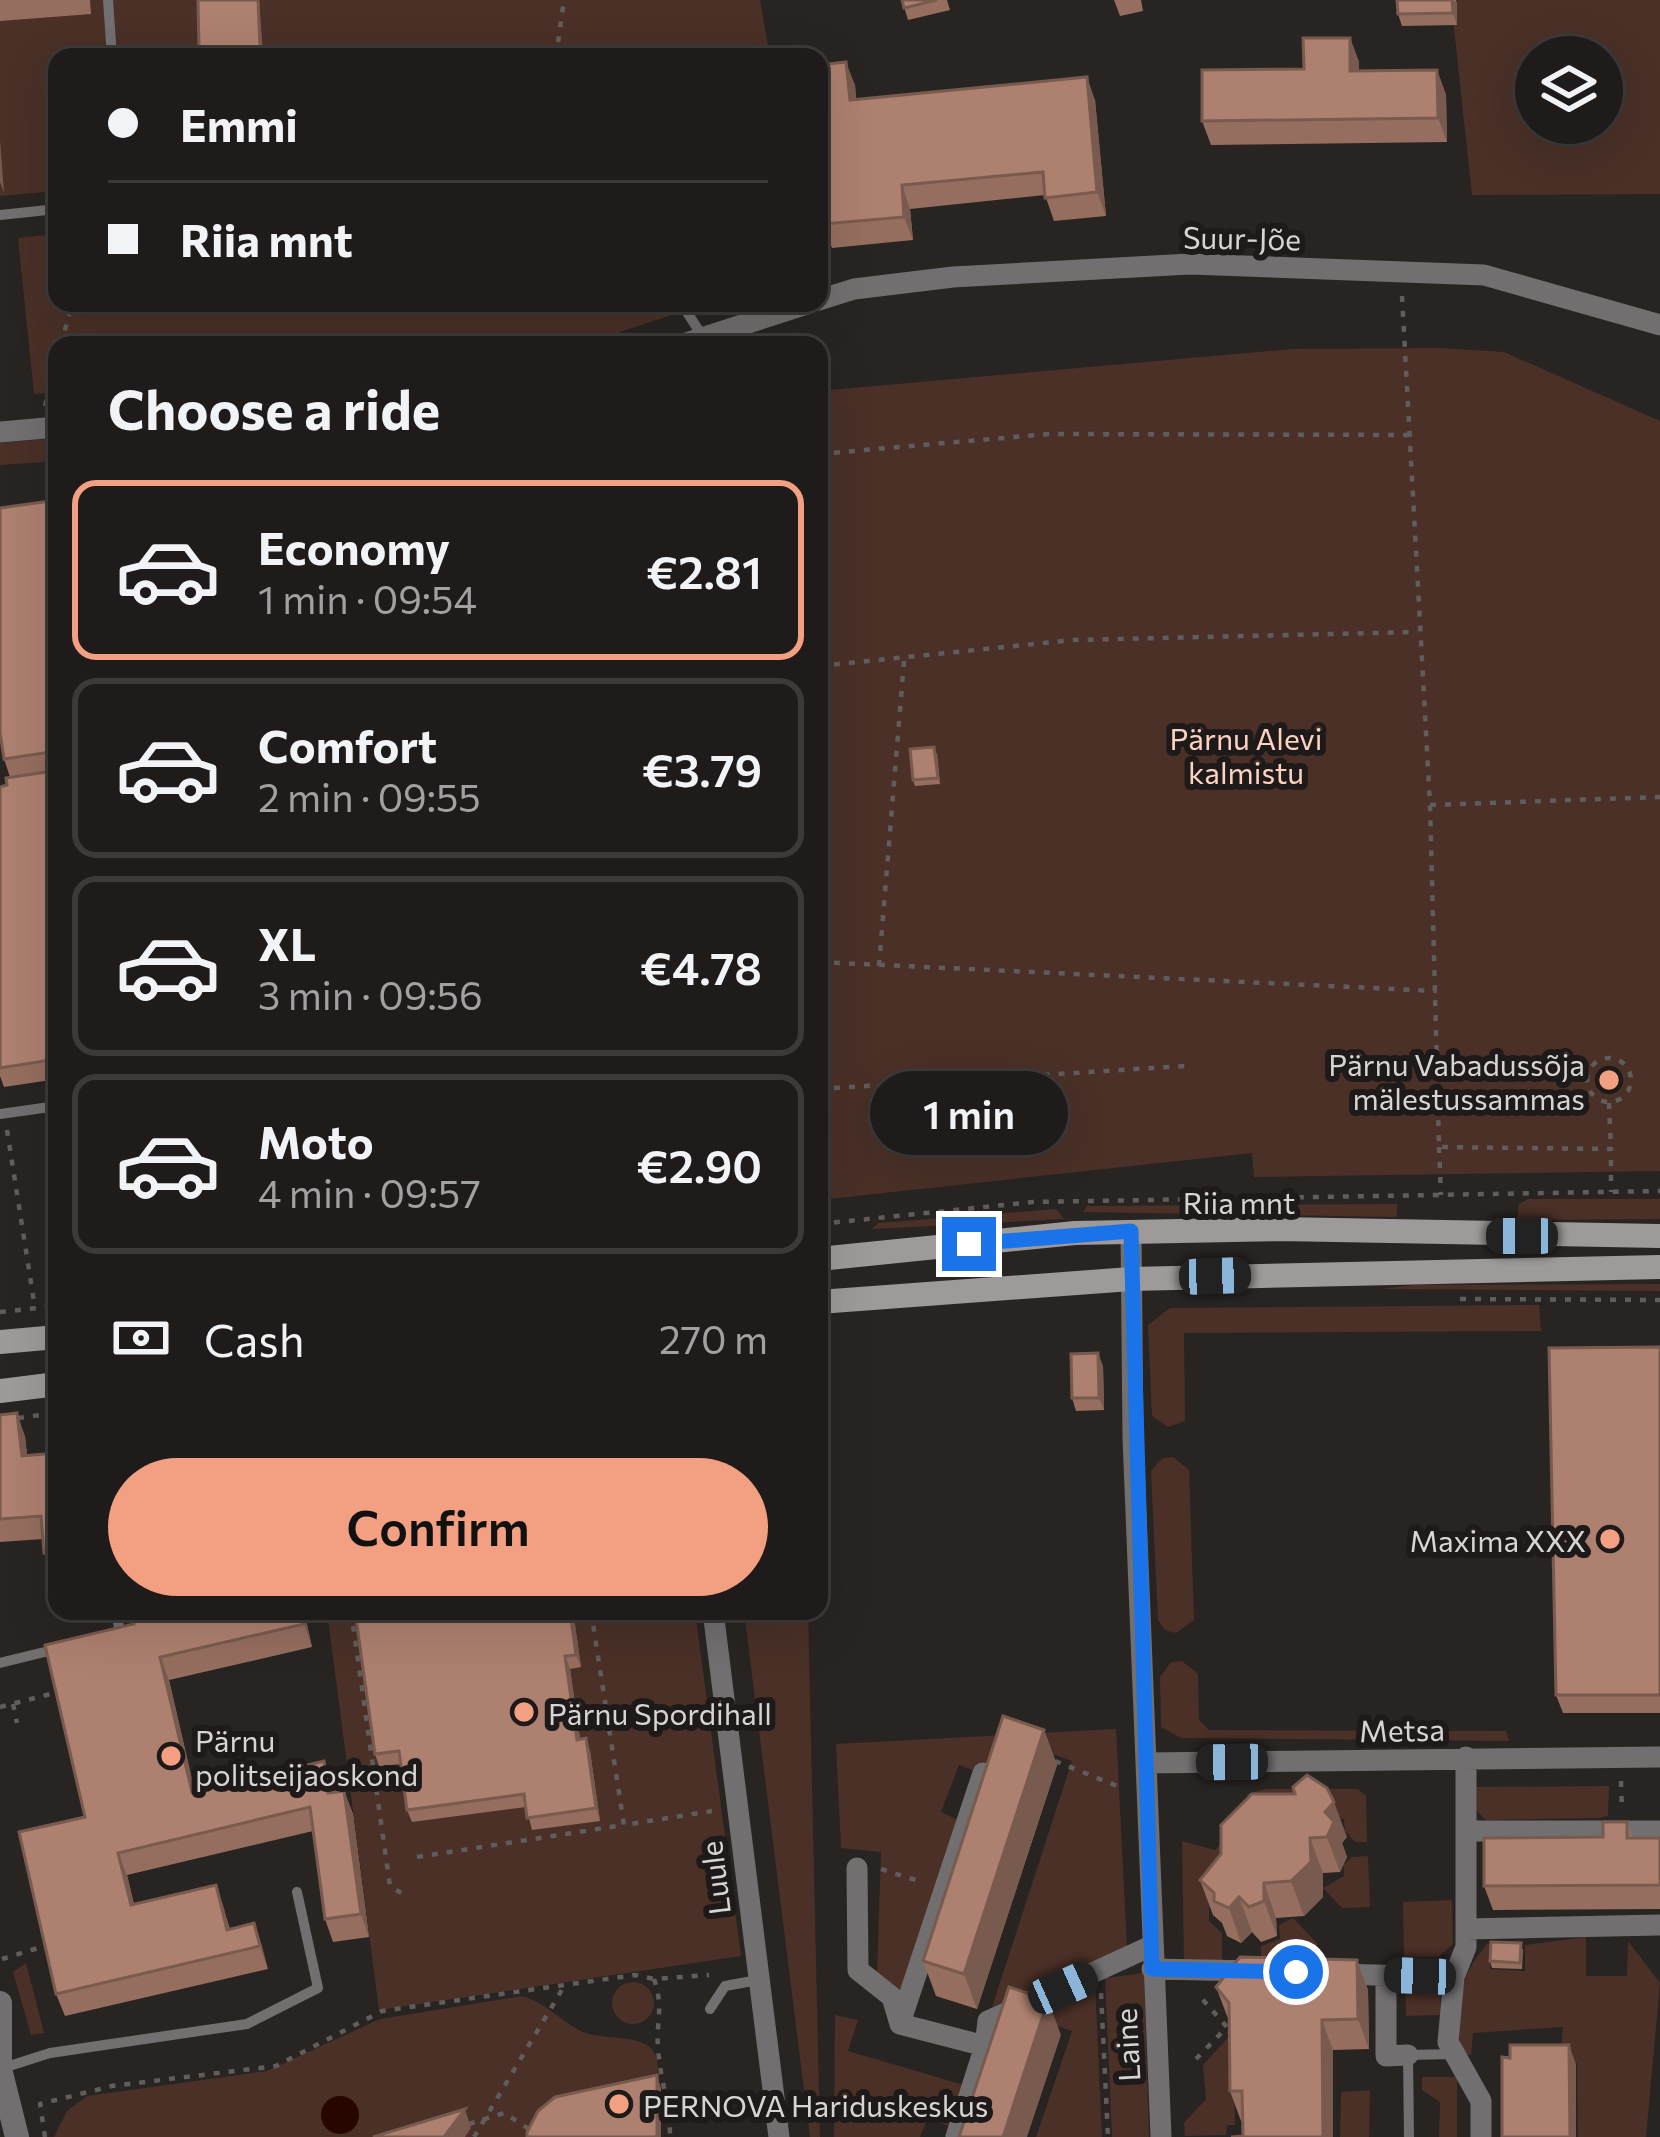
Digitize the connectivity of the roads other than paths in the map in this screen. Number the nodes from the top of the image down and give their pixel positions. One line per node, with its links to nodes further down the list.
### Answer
1 (107, 0): 2 (lane)
2 (111, 48)
3 (48, 210): 4 (lane)
4 (0, 215)
5 (828, 297): 7 (street, Suur-Jõe)
6 (782, 312): 8 (street)
7 (1660, 325)
8 (706, 336)
9 (48, 428): 10 (street)
10 (0, 432)
11 (48, 1107): 12 (lane)
12 (2, 1113)
13 (1131, 1231): 14 (main road, Riia mnt); 15 (main road, Riia mnt); 17 (street, Laine)
14 (1660, 1236)
15 (828, 1258)
16 (1660, 1268): 17 (main road)
17 (1131, 1279): 18 (main road); 30 (street, Laine)
18 (828, 1301)
19 (48, 1338): 20 (main road)
20 (0, 1342)
21 (48, 1385): 22 (main road)
22 (0, 1390)
23 (118, 1620): 25 (lane)
24 (713, 1620): 39 (street, Luule)
25 (99, 1639)
26 (78, 1644): 27 (lane)
27 (0, 1663)
28 (1660, 1756): 29 (street, Metsa)
29 (1466, 1757): 30 (street, Metsa); 32 (street)
30 (1146, 1762): 38 (street, Laine)
31 (983, 1772): 46 (street)
32 (1466, 1831): 33 (street); 37 (street)
33 (1660, 1831)
34 (857, 1868): 46 (street)
35 (297, 1892): 50 (lane)
36 (1660, 1925): 37 (street)
37 (1466, 1929): 43 (street)
38 (1152, 1957): 40 (street); 47 (street); 54 (street, Laine)
39 (756, 1972): 45 (lane); 52 (street, Luule)
40 (1274, 1972)
41 (1318, 1973): 42 (street)
42 (1386, 1975): 43 (street); 49 (street)
43 (1454, 1977): 48 (street)
44 (0, 2003): 50 (street)
45 (710, 2009)
46 (900, 2024): 47 (street)
47 (985, 2046): 53 (street)
48 (1454, 2054): 49 (lane); 56 (street)
49 (1408, 2055): 55 (lane)
50 (0, 2070): 51 (street)
51 (16, 2137)
52 (779, 2137)
53 (956, 2137)
54 (1160, 2137)
55 (1409, 2137)
56 (1481, 2137)

